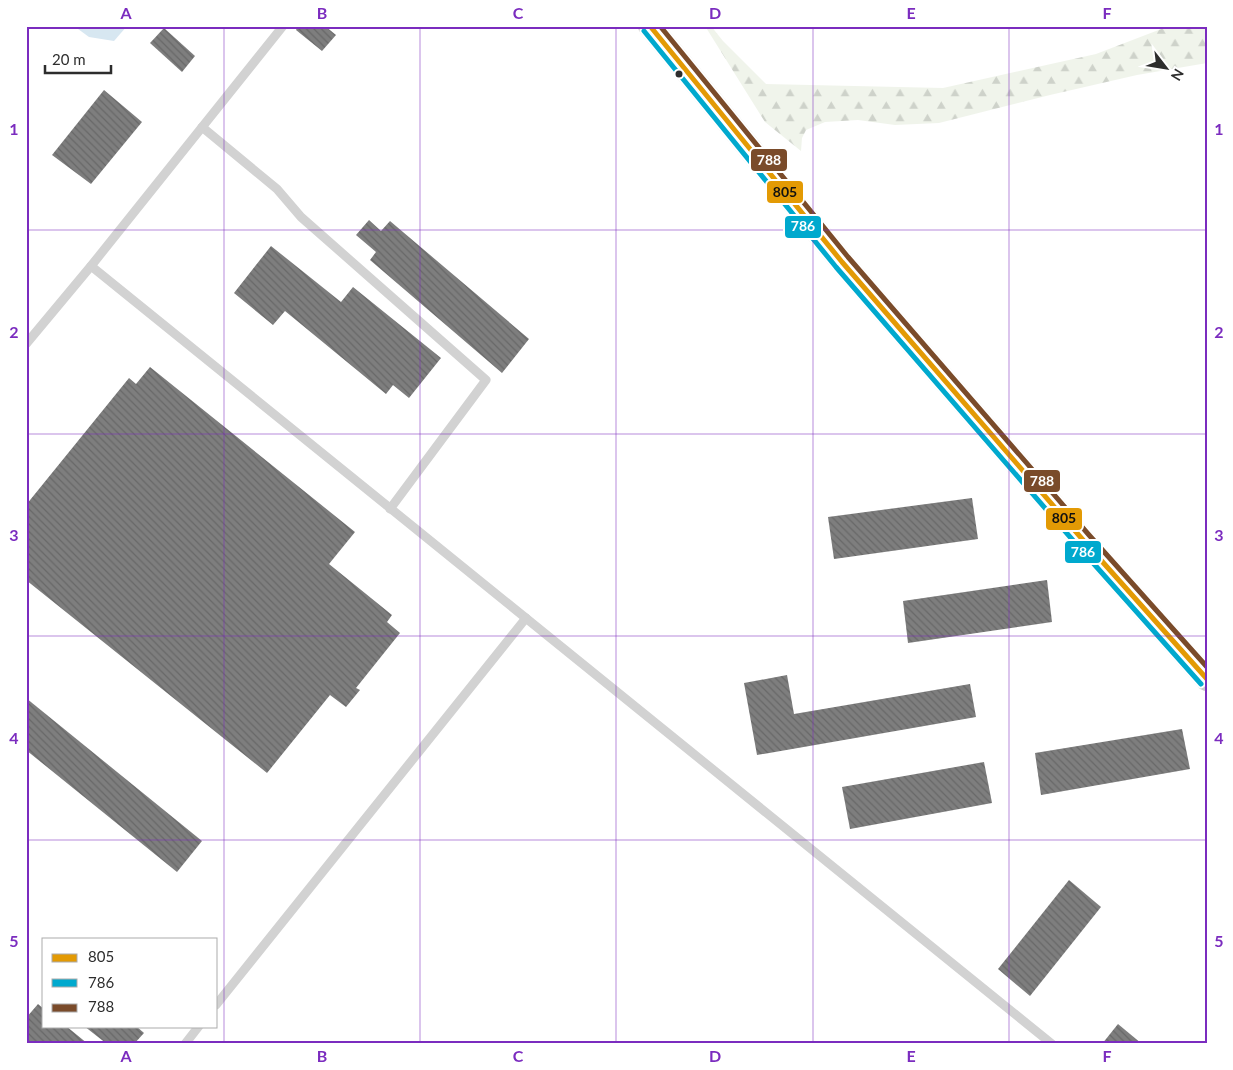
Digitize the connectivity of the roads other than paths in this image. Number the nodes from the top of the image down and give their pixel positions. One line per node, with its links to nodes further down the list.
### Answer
1 (283, 26): 3 (lane)
2 (650, 26): 8 (main road)
3 (202, 127): 4 (lane); 6 (lane)
4 (91, 266): 5 (lane); 6 (lane)
5 (26, 344)
6 (390, 509): 7 (lane)
7 (526, 618): 9 (lane); 12 (lane)
8 (1207, 679)
9 (218, 1003)
10 (197, 1028): 11 (lane)
11 (185, 1044)
12 (1052, 1044)

